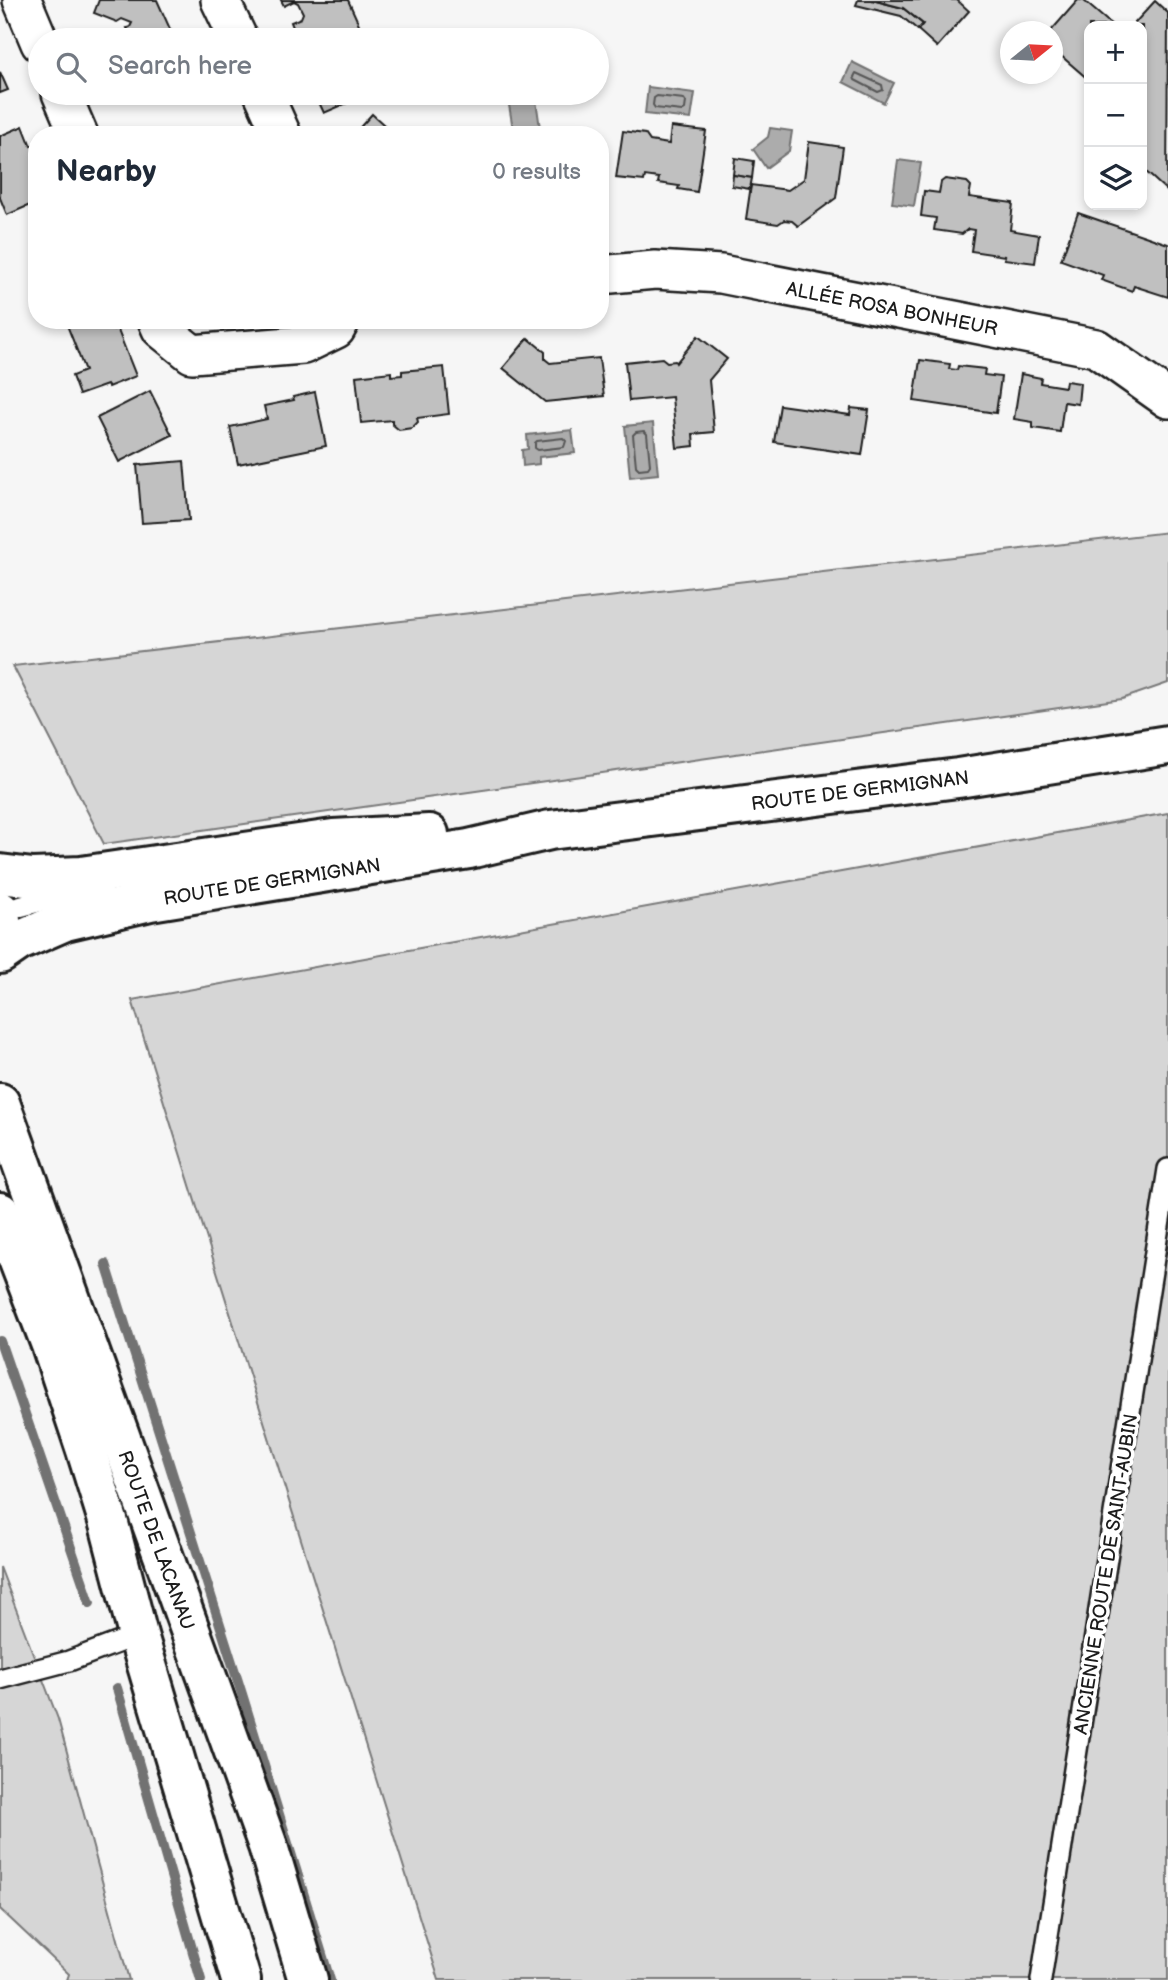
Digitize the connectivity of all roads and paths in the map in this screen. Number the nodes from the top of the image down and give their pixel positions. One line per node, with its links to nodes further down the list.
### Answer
1 (22, 0): 3 (street)
2 (220, 0): 4 (street)
3 (34, 28)
4 (233, 28)
5 (66, 105): 7 (street)
6 (268, 105): 8 (street)
7 (75, 126)
8 (278, 126)
9 (609, 274): 12 (street, ALLÉE ROSA BONHEUR)
10 (161, 329): 11 (street)
11 (336, 329)
12 (1168, 399)
13 (1168, 745): 14 (main road, ROUTE DE GERMIGNAN)
14 (550, 830): 15 (main road, ROUTE DE GERMIGNAN); 19 (main road, ROUTE DE GERMIGNAN)
15 (474, 832): 16 (main road, ROUTE DE GERMIGNAN); 17 (lane)
16 (0, 874)
17 (0, 912): 18 (main road)
18 (0, 940)
19 (0, 954)
20 (0, 1103): 26 (main road, ROUTE DE LACANAU)
21 (1168, 1169): 27 (lane, ANCIENNE ROUTE DE SAINT-AUBIN)
22 (0, 1212): 23 (main road, ROUTE DE LACANAU)
23 (138, 1634): 24 (lane); 25 (main road, ROUTE DE LACANAU)
24 (0, 1679)
25 (241, 1980)
26 (308, 1980)
27 (1041, 1980)

